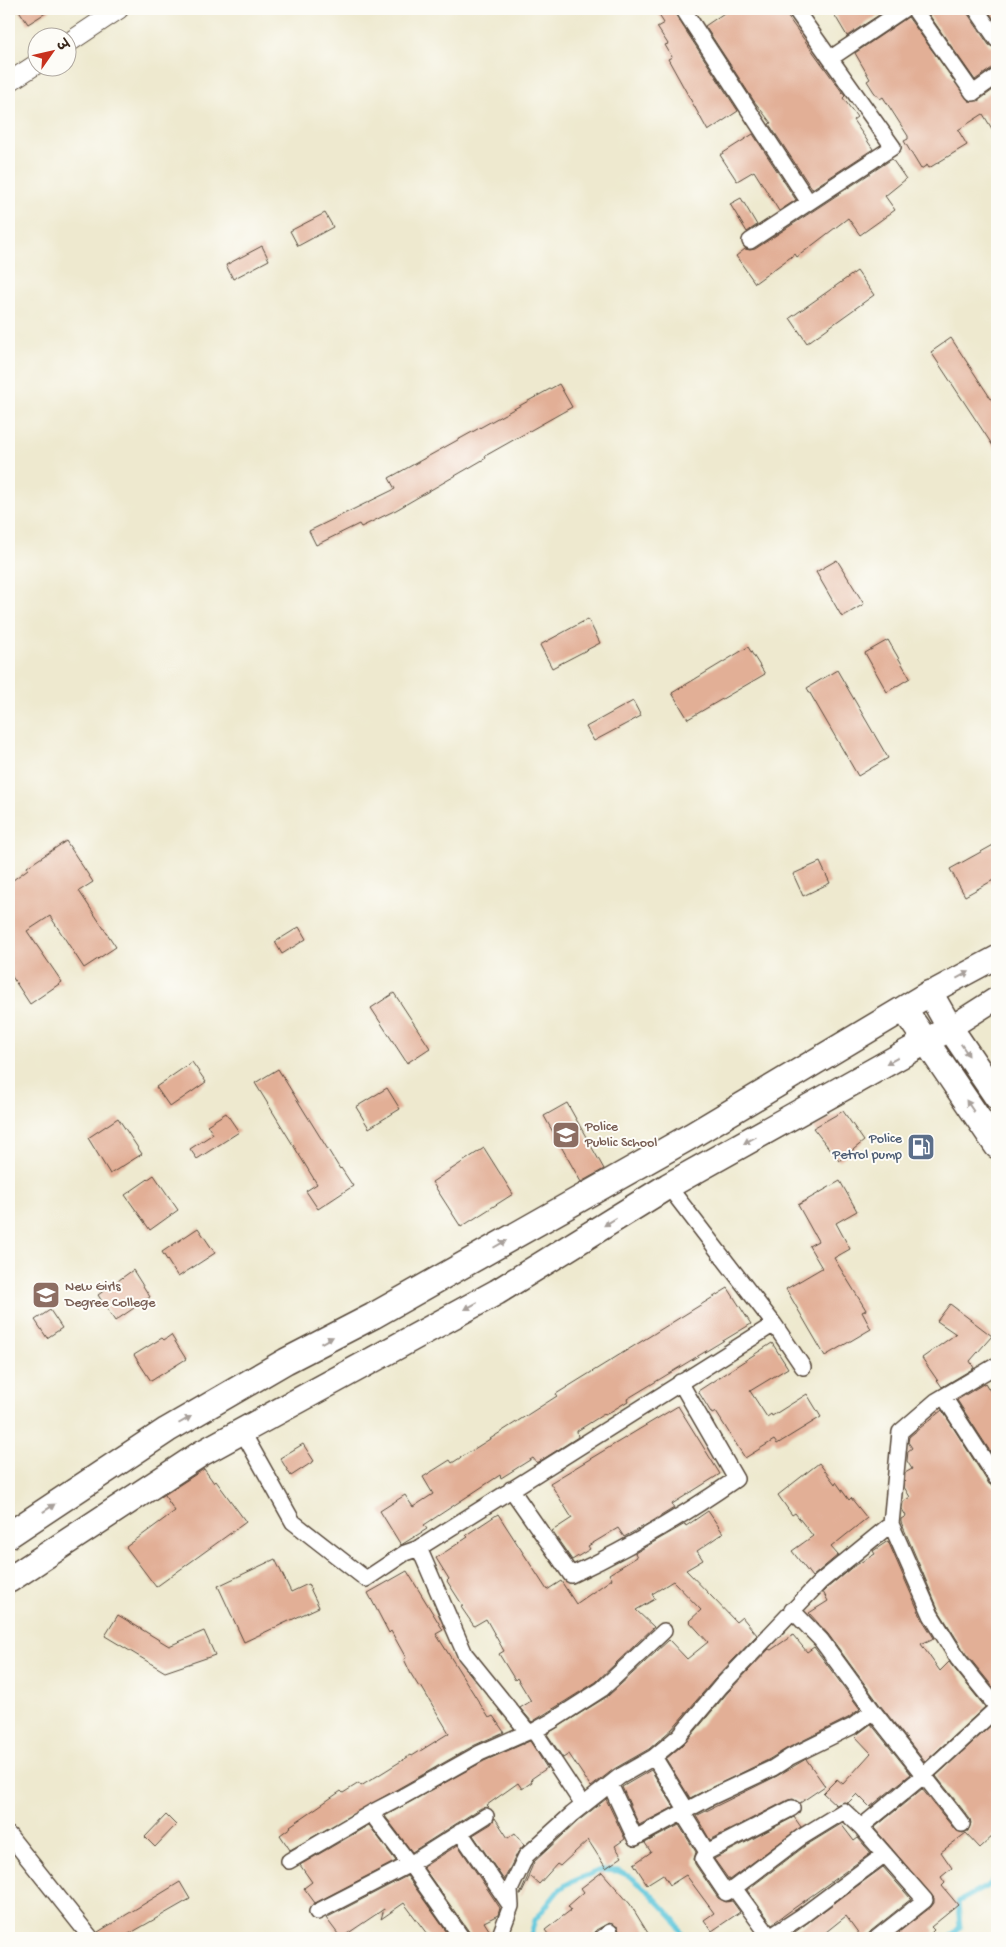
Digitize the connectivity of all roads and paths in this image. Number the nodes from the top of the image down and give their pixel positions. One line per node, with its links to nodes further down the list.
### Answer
1 (119, 9): 7 (street)
2 (683, 9): 13 (street)
3 (796, 9): 9 (street)
4 (904, 9): 9 (street)
5 (914, 9): 11 (street)
6 (976, 9): 8 (street)
7 (78, 36)
8 (997, 40)
9 (830, 58): 13 (street)
10 (28, 70): 12 (street)
11 (997, 76)
12 (9, 82)
13 (808, 202): 14 (street)
14 (750, 241)
15 (997, 957): 16 (main road, one-way to 15)
16 (930, 993): 18 (main road); 19 (main road)
17 (997, 998): 19 (main road)
18 (904, 1009): 20 (main road); 33 (main road, one-way to 18)
19 (950, 1028): 20 (main road); 21 (main road, one-way to 21)
20 (927, 1042): 22 (main road, one-way to 20); 23 (main road, one-way to 23)
21 (997, 1097)
22 (997, 1146)
23 (668, 1186): 24 (street); 29 (main road, one-way to 29)
24 (774, 1324): 26 (street); 27 (street)
25 (997, 1365): 28 (street)
26 (803, 1367)
27 (680, 1382): 31 (street); 31 (street)
28 (944, 1397): 30 (street); 32 (street)
29 (242, 1431): 34 (street); 35 (main road)
30 (995, 1471)
31 (511, 1489): 34 (street)
32 (891, 1524): 36 (street); 38 (street)
33 (9, 1535)
34 (419, 1548): 40 (street)
35 (9, 1580)
36 (792, 1610): 39 (street); 41 (street)
37 (664, 1631): 40 (street)
38 (997, 1707): 42 (street)
39 (872, 1712): 42 (street); 46 (street)
40 (531, 1731): 44 (street); 47 (street)
41 (654, 1757): 43 (street); 46 (street)
42 (923, 1776): 49 (street); 50 (street)
43 (610, 1784): 44 (street); 46 (street)
44 (583, 1805): 58 (street)
45 (792, 1808): 53 (street)
46 (684, 1811): 53 (street)
47 (371, 1813): 55 (street); 56 (street)
48 (486, 1816): 51 (street)
49 (962, 1824)
50 (861, 1827): 54 (street); 57 (street)
51 (460, 1832): 56 (street); 58 (street)
52 (9, 1835): 60 (street)
53 (706, 1852): 57 (street)
54 (885, 1854): 57 (street); 63 (street)
55 (289, 1861)
56 (410, 1864): 59 (street); 61 (street)
57 (734, 1888)
58 (511, 1906): 62 (street)
59 (317, 1912)
60 (91, 1938)
61 (462, 1938)
62 (499, 1938)
63 (877, 1938)

